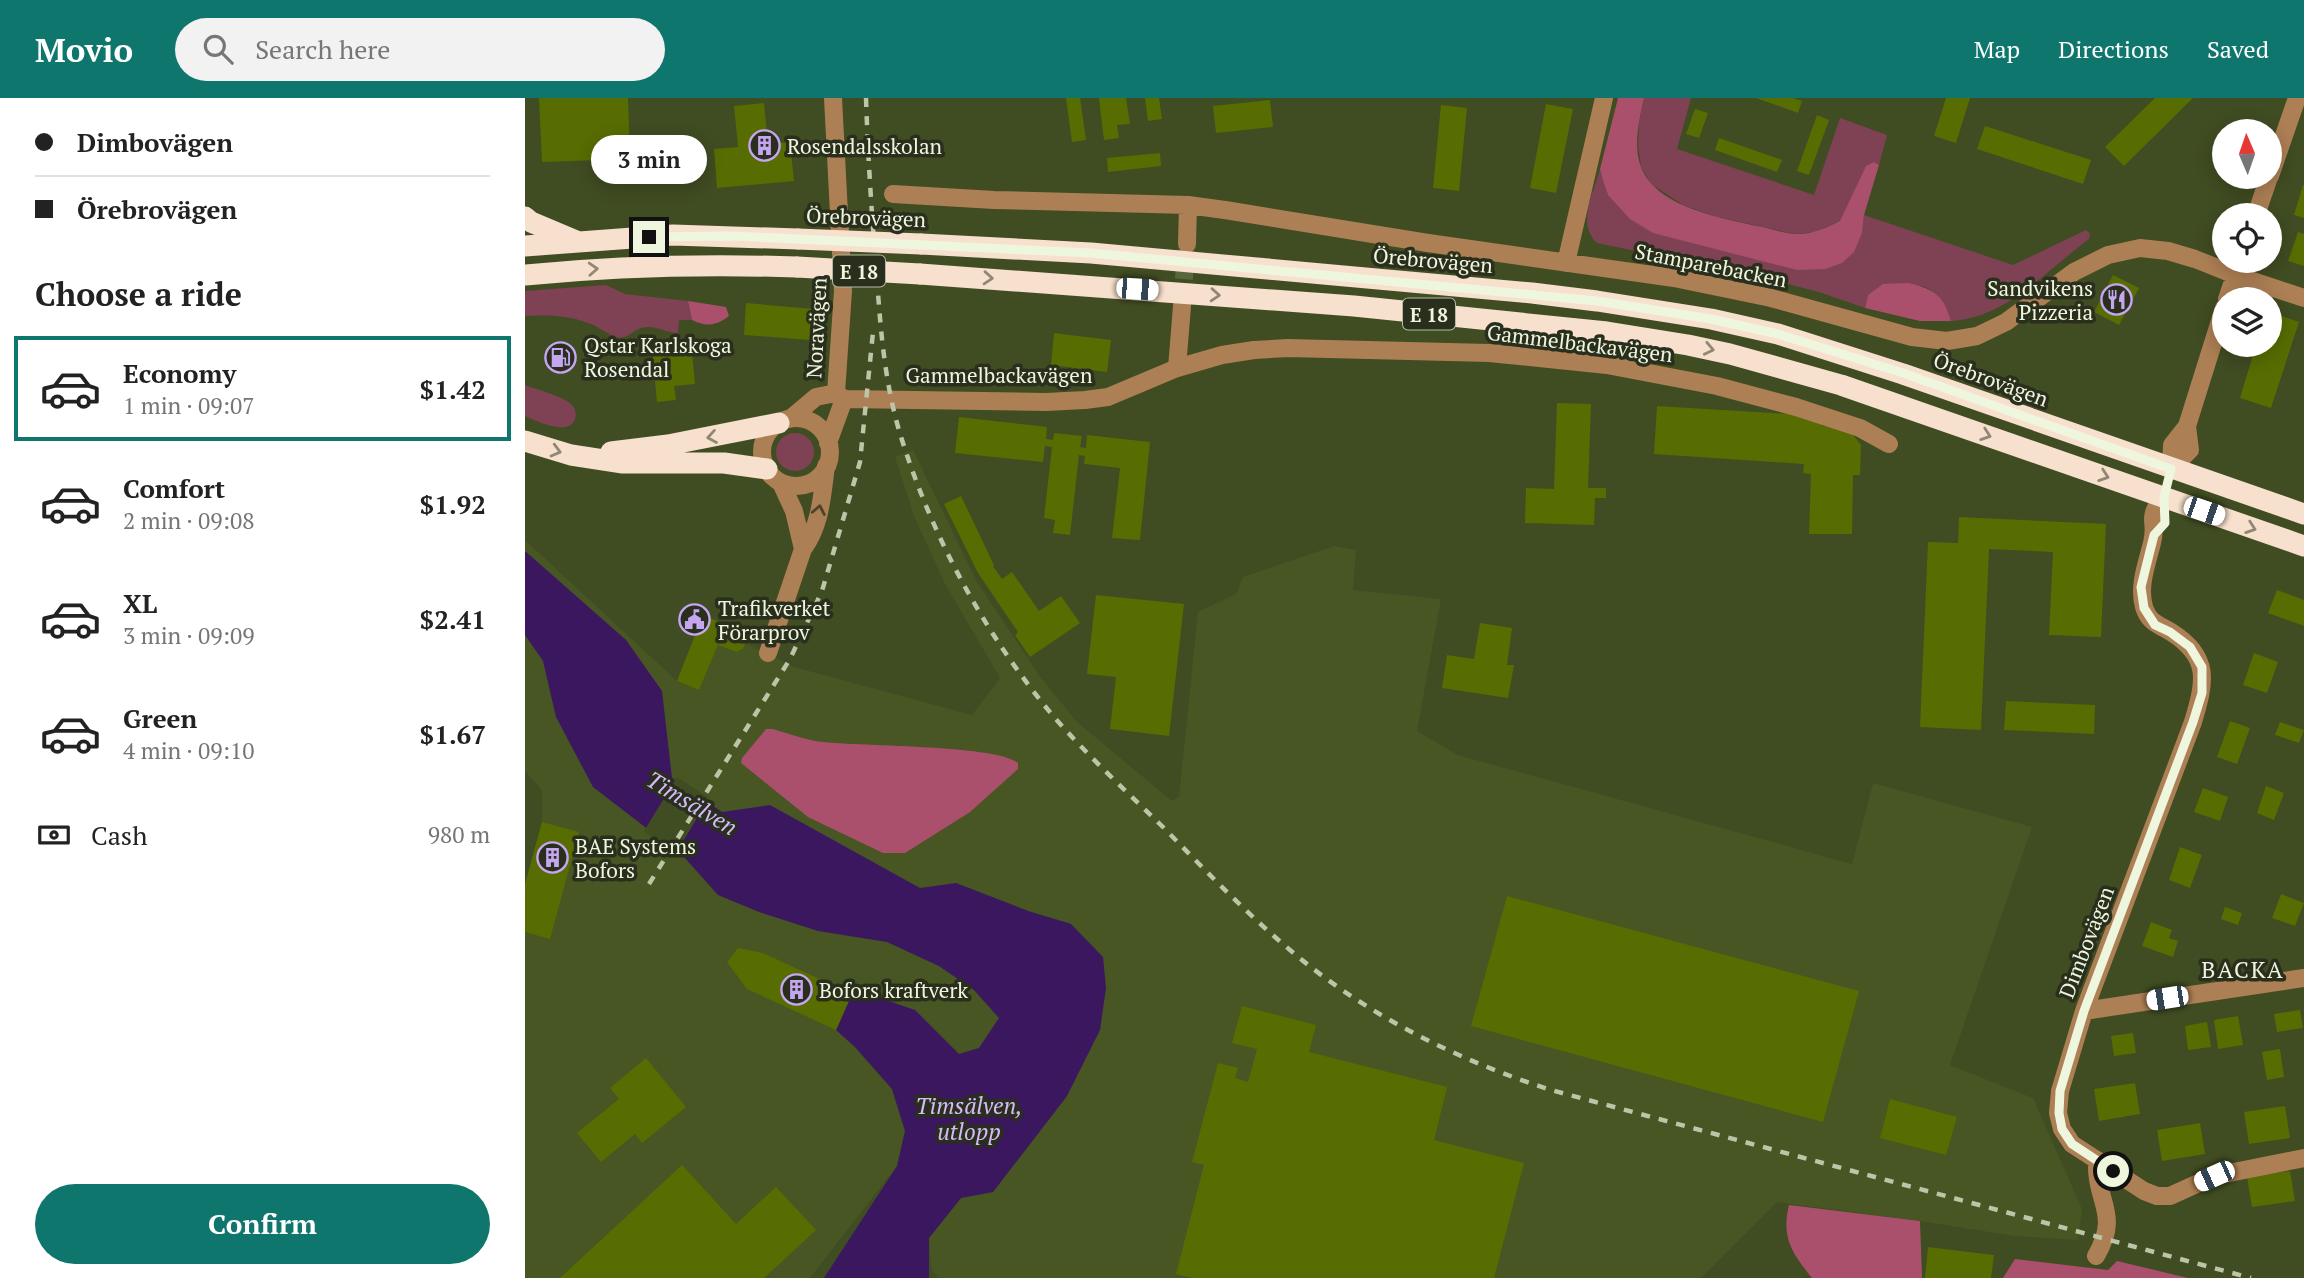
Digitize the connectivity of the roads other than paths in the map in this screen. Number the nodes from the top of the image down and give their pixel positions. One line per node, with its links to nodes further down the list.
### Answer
1 (833, 98): 19 (street, Noravägen)
2 (1604, 98): 11 (street)
3 (2297, 98): 4 (street)
4 (2282, 141)
5 (893, 194): 6 (street, Stamparebacken)
6 (1188, 205): 9 (street); 11 (street, Stamparebacken)
7 (525, 217): 8 (highway)
8 (578, 242): 10 (highway, Örebrovägen / E 18); 26 (highway, Örebrovägen / E 18, bridge)
9 (1187, 244)
10 (525, 246)
11 (1566, 263): 12 (street, Stamparebacken)
12 (2212, 263)
13 (2249, 273): 15 (street, Stamparebacken)
14 (525, 275): 28 (highway, E 18, one-way to 28, bridge)
15 (2304, 298)
16 (1182, 306): 18 (street)
17 (2212, 346): 26 (street)
18 (1177, 368): 19 (street, Gammelbackavägen); 23 (street, Gammelbackavägen)
19 (840, 396): 20 (street, Noravägen); 22 (street, Noravägen)
20 (785, 421): 22 (street); 24 (highway, one-way to 24); 27 (street)
21 (525, 441): 24 (highway, one-way to 24)
22 (828, 443): 25 (street)
23 (1889, 444)
24 (588, 456): 27 (highway)
25 (826, 466): 27 (street); 31 (street, one-way to 25)
26 (2171, 469): 28 (highway); 29 (highway, Örebrovägen / E 18)
27 (774, 476): 31 (street)
28 (2164, 497): 30 (highway, E 18, one-way to 30); 34 (street, Dimbovägen)
29 (2304, 514)
30 (2304, 546)
31 (803, 550): 32 (street)
32 (768, 653)
33 (2304, 978): 34 (street)
34 (2084, 1011): 36 (street, Dimbovägen)
35 (2304, 1158): 36 (street, Dimbovägen)
36 (2097, 1160): 37 (street)
37 (2096, 1256)

